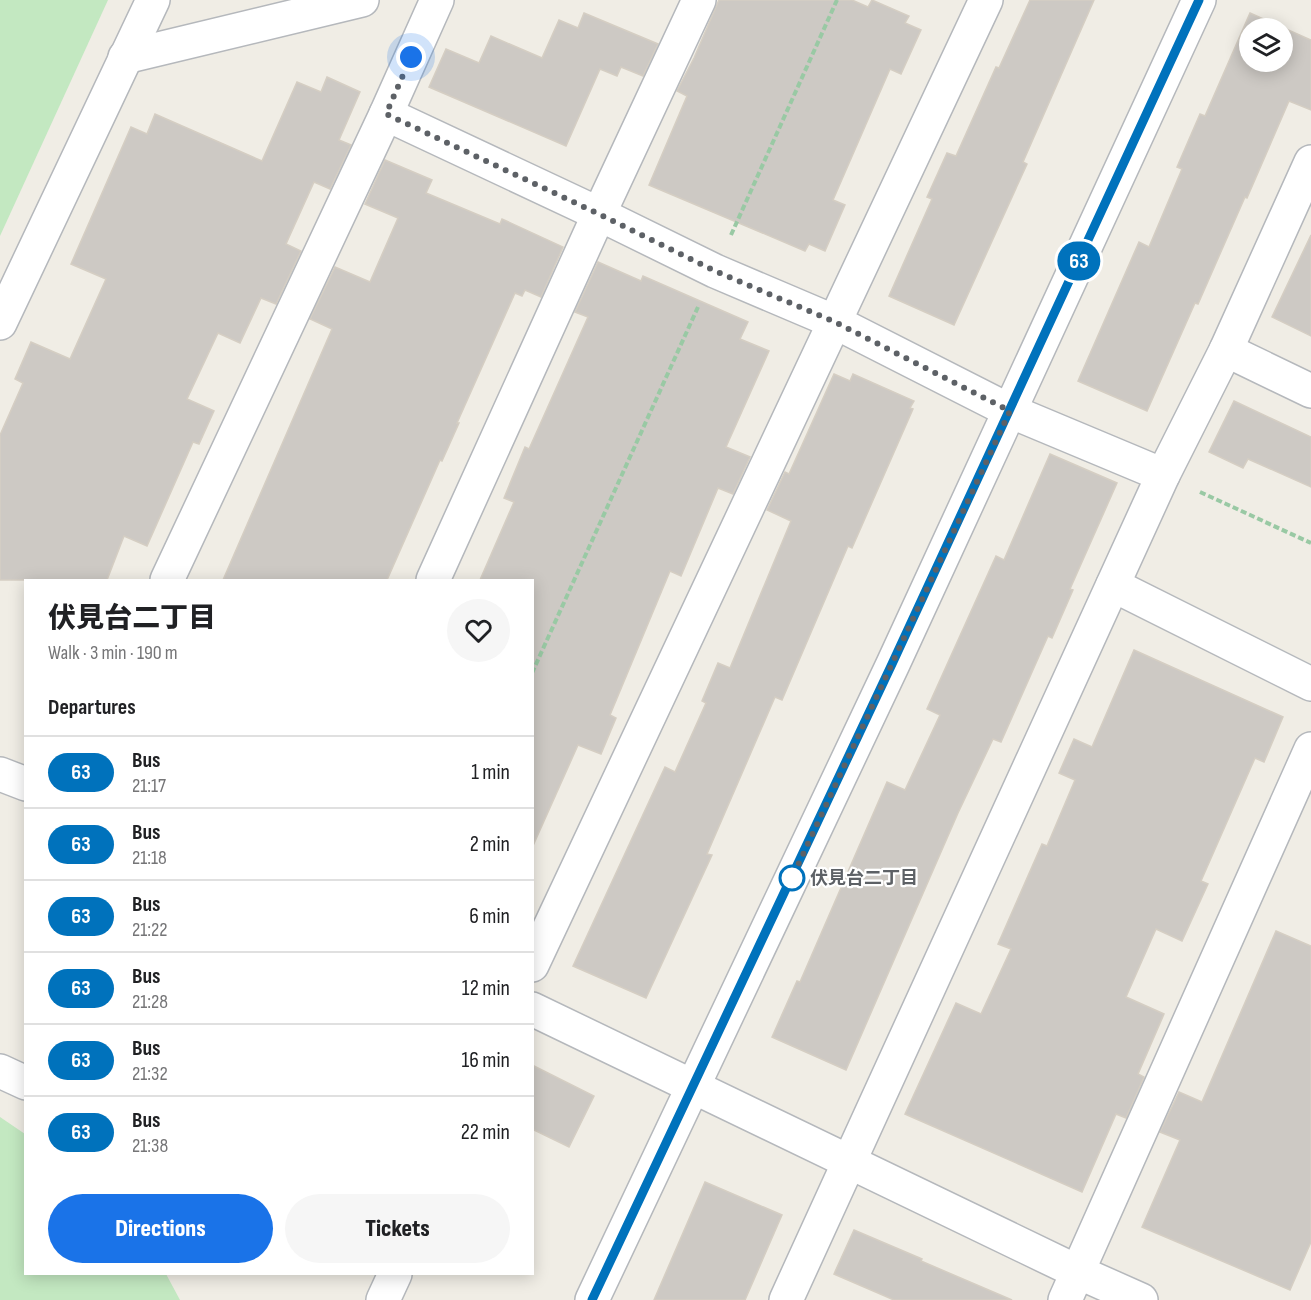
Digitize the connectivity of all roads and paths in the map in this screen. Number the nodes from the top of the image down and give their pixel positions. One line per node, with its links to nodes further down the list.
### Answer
1 (153, 0): 8 (street)
2 (362, 0): 8 (street)
3 (437, 0): 9 (street)
4 (699, 0): 11 (street)
5 (837, 0): 12 (path)
6 (986, 0): 13 (street)
7 (1199, 0): 17 (street)
8 (125, 57): 14 (street)
9 (386, 114): 11 (street); 20 (street)
10 (1311, 162): 15 (street)
11 (599, 214): 12 (street); 21 (street)
12 (715, 271): 13 (street); 23 (path)
13 (835, 322): 17 (street); 28 (street)
14 (0, 323)
15 (1226, 350): 16 (street); 18 (street)
16 (1311, 392)
17 (1010, 411): 18 (street); 32 (street)
18 (1163, 475): 19 (path); 22 (street)
19 (1311, 543)
20 (167, 579)
21 (434, 579)
22 (1113, 585): 24 (street); 33 (street)
23 (534, 669)
24 (1311, 684)
25 (1311, 749): 35 (street)
26 (0, 774): 27 (street)
27 (24, 783)
28 (534, 961)
29 (534, 1010): 32 (street)
30 (0, 1071): 31 (street)
31 (24, 1082)
32 (694, 1086): 33 (street); 37 (street)
33 (849, 1160): 35 (street); 38 (street)
34 (395, 1275): 36 (street)
35 (1071, 1286): 39 (street)
36 (383, 1300)
37 (592, 1300)
38 (786, 1300)
39 (1142, 1300)

